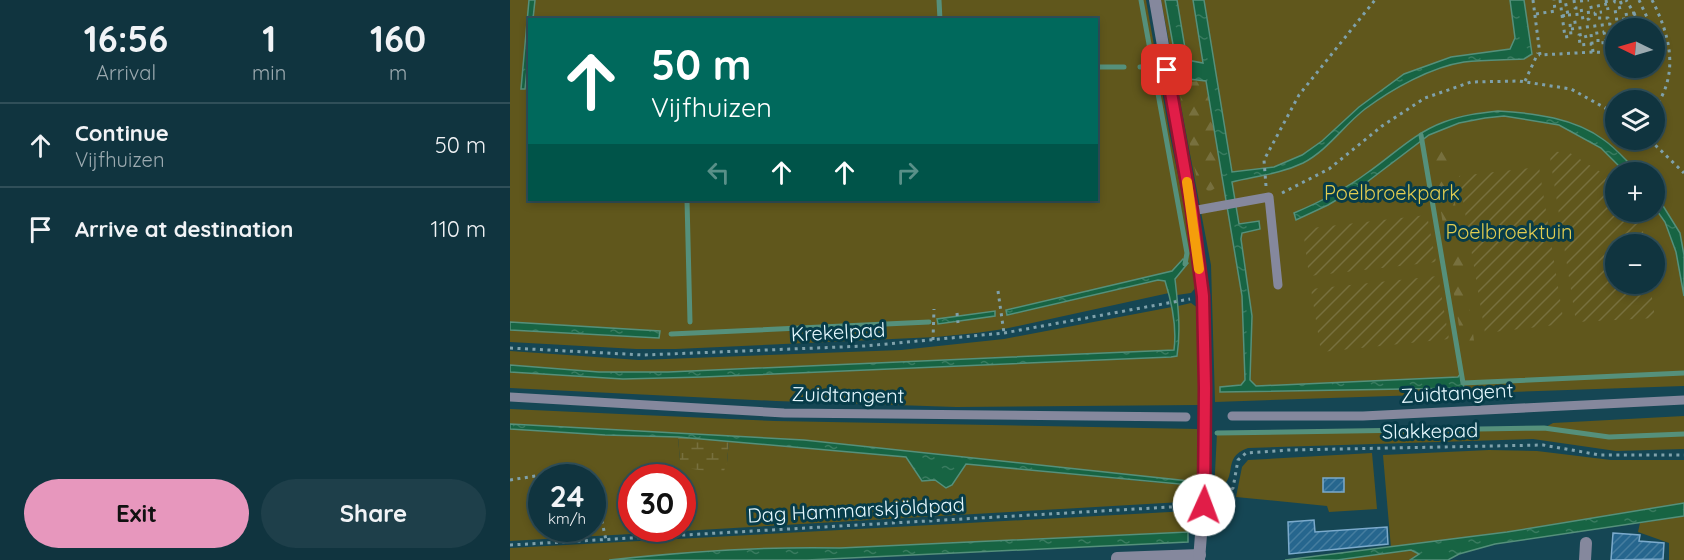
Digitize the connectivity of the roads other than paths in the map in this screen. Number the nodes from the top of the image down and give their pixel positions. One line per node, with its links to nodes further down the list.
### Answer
1 (1155, 0): 2 (street)
2 (1192, 211): 3 (lane); 9 (street, bridge)
3 (1278, 285)
4 (510, 397): 7 (lane, Zuidtangent)
5 (1684, 400): 6 (lane, Zuidtangent)
6 (1232, 416)
7 (1186, 417)
8 (1586, 543): 11 (street)
9 (1199, 558): 10 (street)
10 (1117, 560)
11 (1585, 560)

